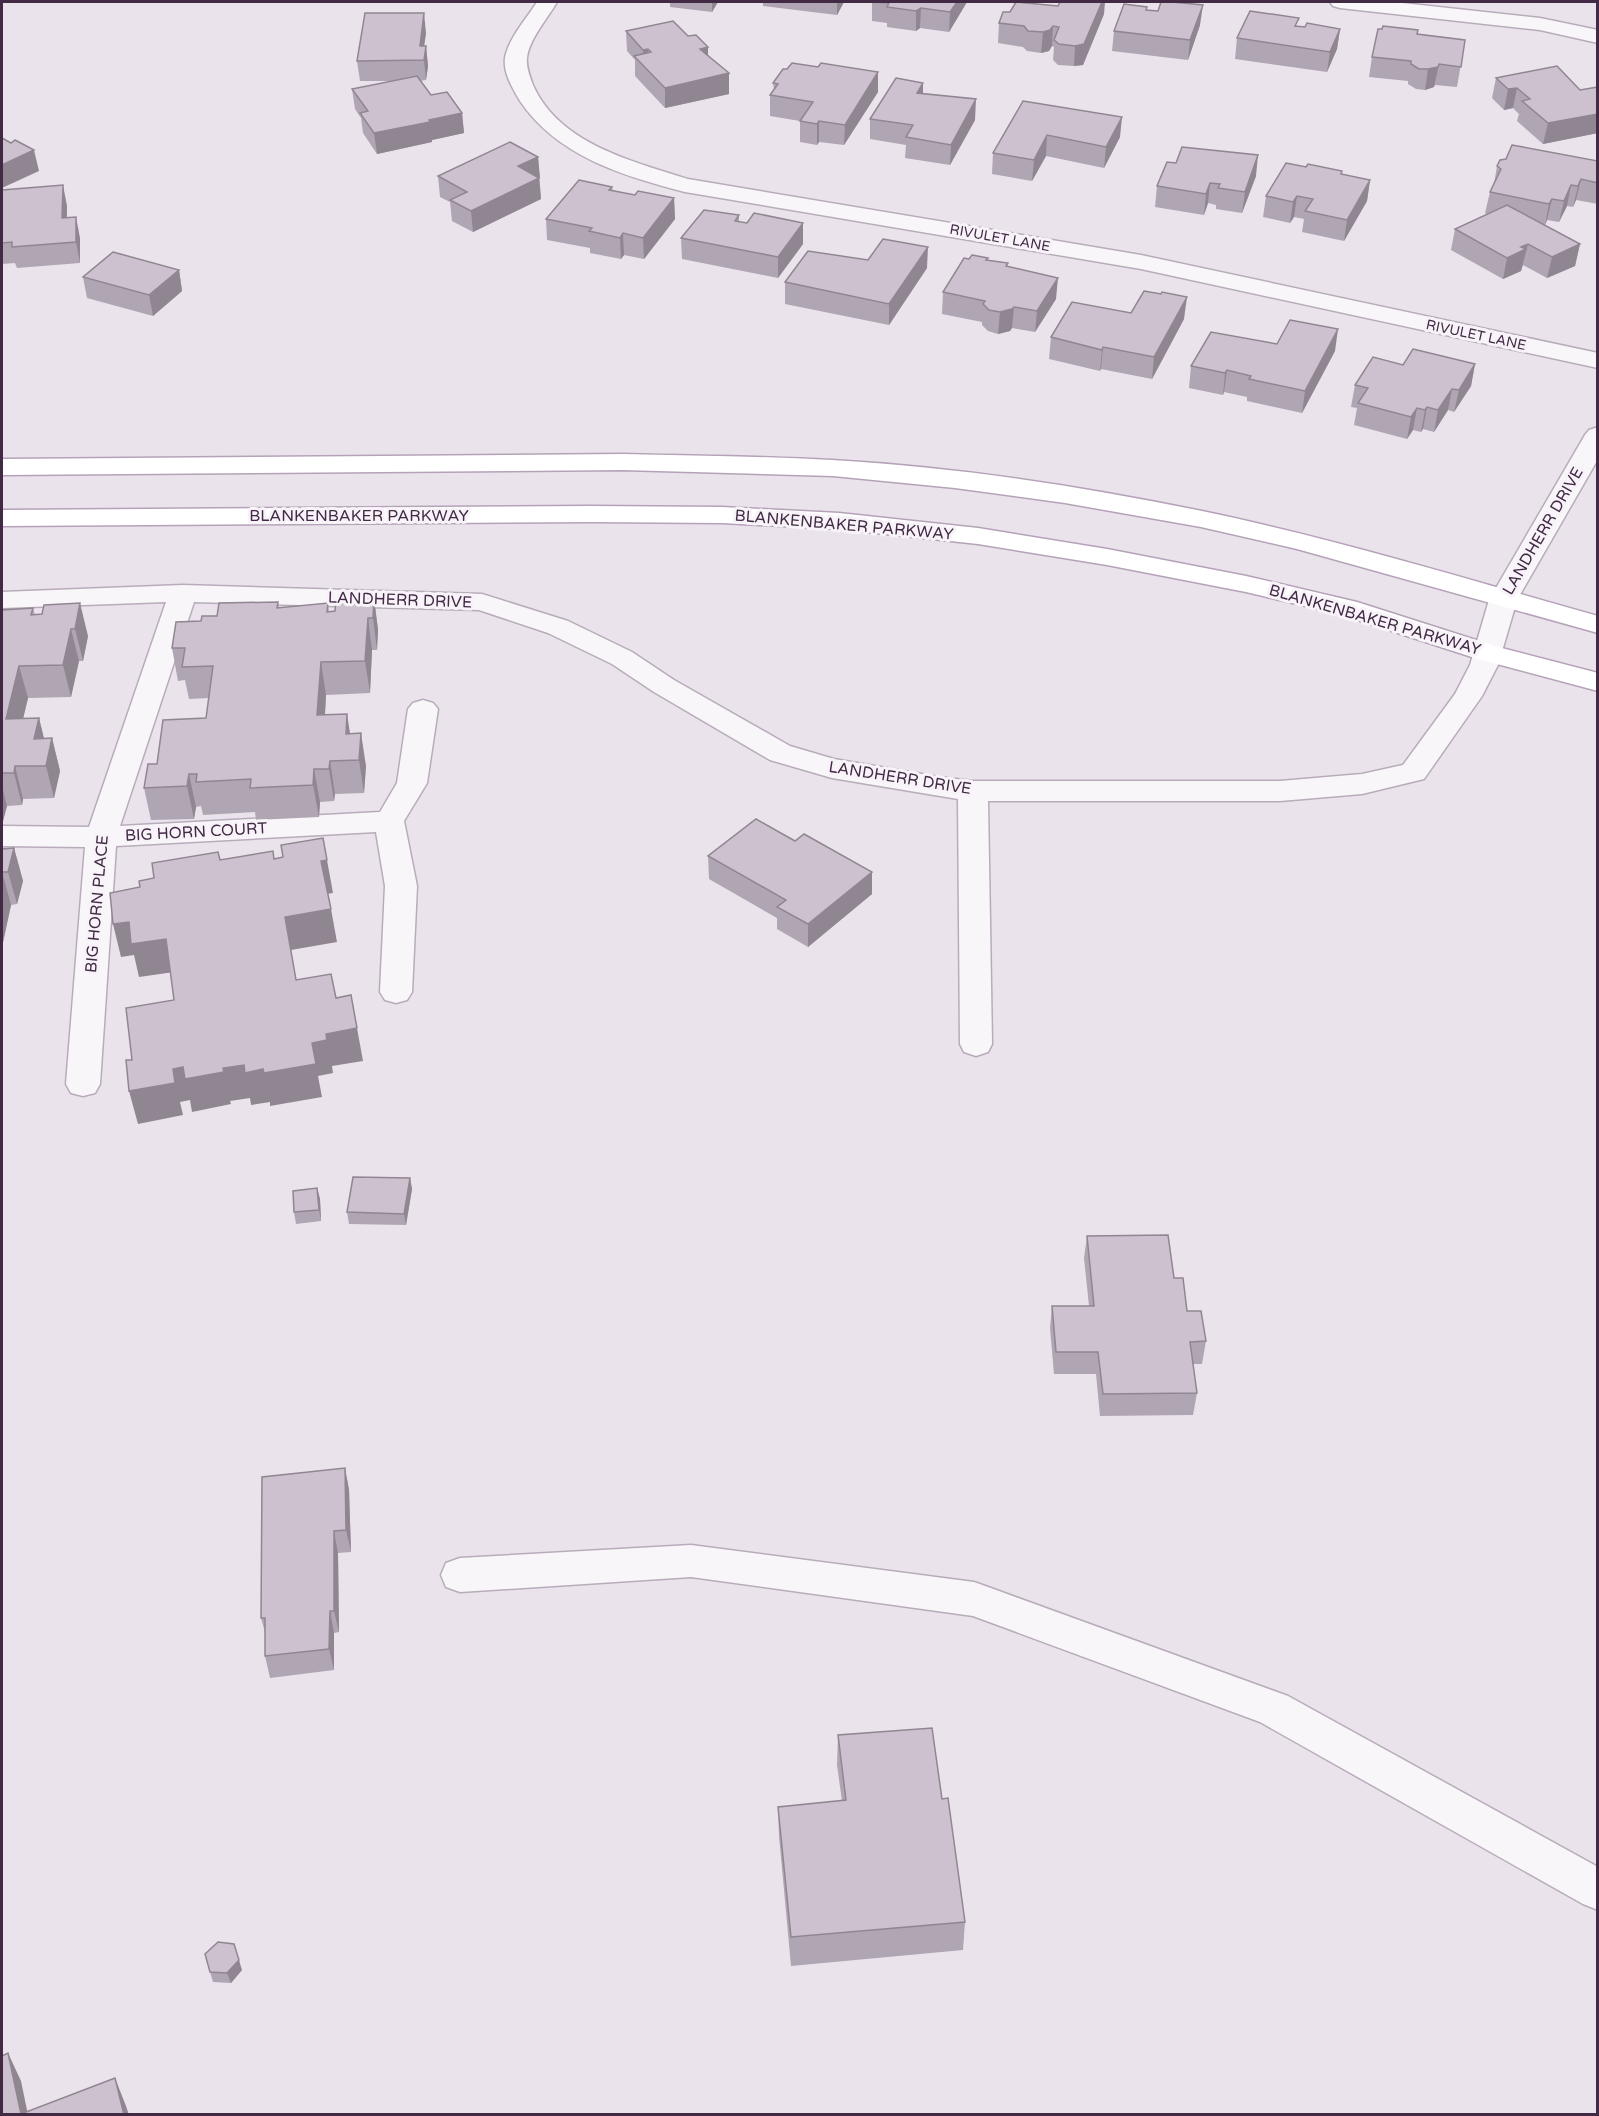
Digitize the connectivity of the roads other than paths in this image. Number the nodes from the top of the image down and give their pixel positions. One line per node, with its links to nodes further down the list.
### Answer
1 (547, 2): 4 (street, RIVULET LANE)
2 (1340, 2): 3 (street)
3 (1598, 37)
4 (1598, 361)
5 (1598, 435): 10 (street, LANDHERR DRIVE)
6 (2, 466): 10 (main road)
7 (2, 518): 12 (main road, BLANKENBAKER PARKWAY)
8 (183, 593): 9 (street, LANDHERR DRIVE); 15 (street, LANDHERR DRIVE); 18 (street, BIG HORN PLACE)
9 (2, 600)
10 (1503, 600): 11 (main road); 12 (street, LANDHERR DRIVE)
11 (1598, 625)
12 (1488, 653): 13 (main road, BLANKENBAKER PARKWAY); 15 (street, LANDHERR DRIVE)
13 (1598, 682)
14 (423, 709): 16 (street)
15 (974, 791): 20 (street)
16 (390, 821): 18 (street, BIG HORN COURT); 19 (street)
17 (2, 836): 18 (street, BIG HORN COURT)
18 (101, 837): 21 (street, BIG HORN PLACE)
19 (396, 992)
20 (976, 1044)
21 (83, 1084)
22 (460, 1575): 23 (street)
23 (1598, 1890)

